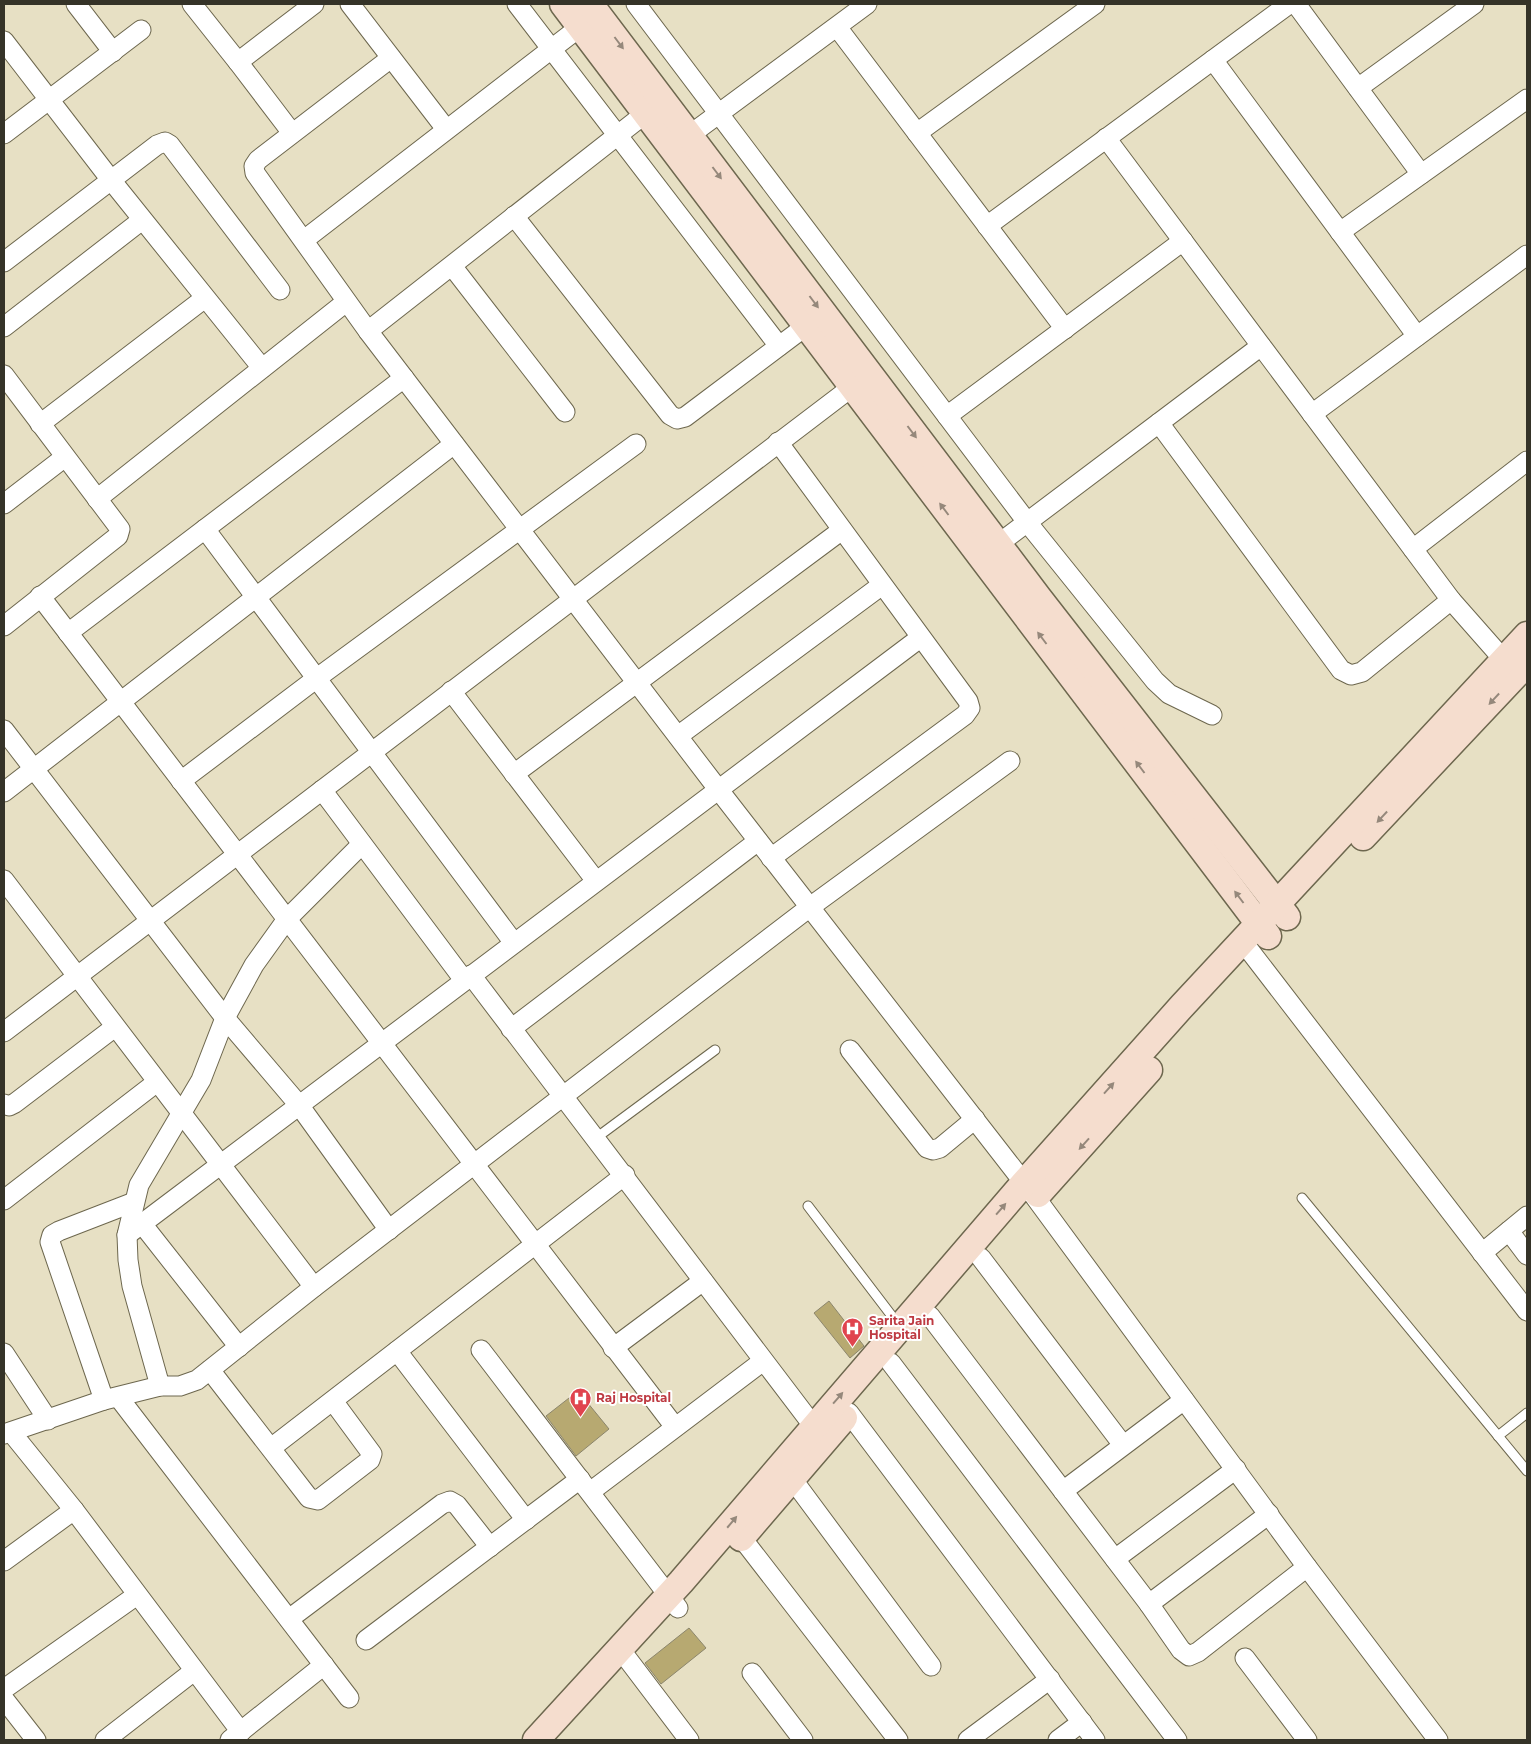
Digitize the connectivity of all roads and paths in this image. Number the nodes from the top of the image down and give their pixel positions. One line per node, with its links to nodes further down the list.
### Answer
1 (76, 4): 18 (street)
2 (192, 4): 21 (street)
3 (314, 4): 21 (street)
4 (350, 4): 19 (street)
5 (517, 4): 17 (street)
6 (563, 4): 13 (street)
7 (636, 4): 26 (street)
8 (867, 4): 14 (street)
9 (1095, 4): 29 (street)
10 (1289, 4): 20 (street)
11 (1296, 4): 22 (street)
12 (1474, 4): 22 (street)
13 (595, 12): 17 (street); 25 (street); 33 (street, one-way to 33)
14 (837, 27): 26 (street); 29 (street)
15 (141, 30): 18 (street)
16 (4, 42): 24 (street)
17 (551, 48): 27 (street); 31 (street)
18 (113, 52): 24 (street)
19 (391, 58): 27 (street); 28 (street)
20 (1213, 60): 32 (street); 39 (street)
21 (238, 62): 28 (street)
22 (1358, 88): 34 (street)
23 (1527, 99): 34 (street)
24 (49, 100): 30 (street); 35 (street)
25 (646, 113): 31 (street); 33 (street)
26 (720, 113): 33 (street); 61 (street)
27 (446, 130): 40 (street)
28 (292, 133): 40 (street)
29 (917, 133): 38 (street)
30 (4, 134)
31 (618, 136): 36 (street); 53 (street)
32 (1106, 138): 38 (street); 41 (street)
33 (681, 142): 48 (street); 76 (street, one-way to 76)
34 (1422, 174): 39 (street)
35 (111, 180): 37 (street); 43 (street); 45 (street)
36 (514, 216): 44 (street); 53 (street)
37 (142, 220): 46 (street); 49 (street)
38 (987, 226): 50 (street)
39 (1340, 232): 52 (street)
40 (304, 240): 47 (street)
41 (1184, 242): 50 (street); 54 (street)
42 (1527, 255): 52 (street)
43 (4, 262)
44 (452, 266): 51 (street); 59 (street)
45 (280, 290)
46 (205, 298): 55 (street); 63 (street)
47 (346, 302): 51 (street); 55 (street)
48 (806, 326): 53 (street); 58 (street)
49 (4, 327)
50 (1065, 329): 61 (street)
51 (368, 331): 56 (street)
52 (1417, 336): 60 (street)
53 (779, 346)
54 (1261, 346): 60 (street); 62 (street)
55 (262, 368): 69 (street)
56 (404, 378): 65 (street); 72 (street)
57 (6, 383): 63 (street)
58 (852, 386): 64 (street); 76 (street, one-way to 58)
59 (565, 412)
60 (1312, 414): 75 (street)
61 (948, 416): 71 (street)
62 (1159, 423): 71 (street); 81 (street)
63 (40, 424): 67 (street)
64 (778, 442): 74 (street); 80 (street)
65 (454, 444): 73 (street); 79 (street)
66 (636, 444): 73 (street)
67 (66, 457): 69 (street); 70 (street)
68 (1527, 461): 75 (street)
69 (97, 498): 78 (street)
70 (4, 504)
71 (1027, 522): 76 (street); 91 (street)
72 (205, 529): 79 (street); 83 (street)
73 (521, 529): 80 (street); 87 (street)
74 (842, 530): 77 (street); 88 (street)
75 (1413, 549): 81 (street)
76 (989, 551): 109 (street); 112 (street, one-way to 76)
77 (882, 585): 85 (street); 93 (street)
78 (40, 596): 82 (street); 83 (street)
79 (256, 597): 87 (street); 90 (street)
80 (573, 598): 88 (street); 89 (street)
81 (1451, 600): 86 (street)
82 (4, 626)
83 (68, 633): 90 (street)
84 (1527, 635): 86 (street)
85 (920, 638): 99 (street); 105 (street)
86 (1515, 661): 109 (street)
87 (317, 678): 94 (street); 98 (street)
88 (637, 682): 93 (street); 97 (street)
89 (451, 691): 94 (street); 97 (street)
90 (121, 702): 96 (street); 98 (street)
91 (1212, 715)
92 (4, 730): 96 (street)
93 (678, 736): 99 (street)
94 (372, 751): 100 (street); 113 (street)
95 (1010, 761): 108 (street)
96 (34, 769): 101 (street); 111 (street)
97 (514, 774): 107 (street)
98 (181, 781): 104 (street)
99 (718, 789): 102 (street); 107 (street)
100 (322, 790): 103 (street); 104 (street)
101 (4, 792)
102 (758, 841): 105 (street); 118 (street)
103 (362, 844): 110 (street); 115 (street)
104 (237, 854): 110 (street); 111 (street)
105 (771, 858): 108 (street)
106 (4, 880): 114 (street)
107 (596, 881): 113 (street)
108 (810, 907): 124 (street); 128 (street)
109 (1283, 911): 112 (street)
110 (287, 919): 116 (street); 120 (street)
111 (150, 921): 114 (street); 116 (street)
112 (1256, 939): 133 (street); 144 (street)
113 (514, 943): 115 (street)
114 (76, 976): 117 (street); 119 (street)
115 (467, 978): 118 (street); 120 (street)
116 (224, 1018): 126 (street); 127 (street)
117 (115, 1027): 123 (street); 125 (street)
118 (511, 1029): 124 (street)
119 (4, 1032)
120 (381, 1043): 126 (street); 131 (street)
121 (715, 1050): 129 (lane)
122 (850, 1050): 128 (street)
123 (157, 1082): 127 (street); 135 (street)
124 (564, 1097): 129 (street); 131 (street)
125 (4, 1104)
126 (299, 1106): 130 (street); 140 (street)
127 (182, 1114): 130 (street); 136 (street)
128 (975, 1119): 133 (street)
129 (596, 1138): 132 (street)
130 (221, 1165): 139 (street); 148 (street)
131 (475, 1166): 140 (street); 143 (street)
132 (625, 1175): 143 (street); 147 (street)
133 (1030, 1190): 146 (street); 151 (street, one-way to 133); 162 (street)
134 (1302, 1198): 170 (lane)
135 (4, 1200)
136 (134, 1202): 142 (street); 161 (street)
137 (808, 1206): 151 (lane)
138 (1527, 1216): 141 (street)
139 (143, 1225): 142 (street); 152 (street)
140 (389, 1230): 148 (street)
141 (1509, 1231): 144 (street); 145 (street)
142 (127, 1235): 160 (street)
143 (535, 1245): 153 (street); 155 (street)
144 (1482, 1252): 149 (street)
145 (1527, 1255)
146 (981, 1258): 150 (street); 171 (street)
147 (703, 1281): 153 (street); 157 (street)
148 (314, 1287): 152 (street)
149 (1527, 1311)
150 (930, 1316): 158 (street); 177 (street)
151 (900, 1326): 169 (street, one-way to 151)
152 (239, 1346): 159 (street)
153 (614, 1348): 167 (street)
154 (481, 1350): 176 (street)
155 (397, 1351): 163 (street); 180 (street)
156 (4, 1353): 166 (street)
157 (763, 1361): 167 (street); 169 (street)
158 (891, 1363): 164 (street); 213 (street)
159 (210, 1370): 160 (street); 172 (street)
160 (160, 1386): 161 (street)
161 (112, 1399): 166 (street); 189 (street)
162 (1184, 1400): 171 (street); 173 (street)
163 (333, 1401): 172 (street); 172 (street)
164 (849, 1413): 169 (street); 197 (street)
165 (1527, 1413): 170 (lane)
166 (48, 1420): 168 (street)
167 (675, 1427): 176 (street)
168 (7, 1433): 178 (street)
169 (819, 1433): 175 (street); 187 (street, one-way to 169)
170 (1498, 1436): 174 (lane)
171 (1123, 1445): 177 (street)
172 (271, 1448)
173 (1236, 1469): 179 (street); 183 (street)
174 (1527, 1471)
175 (793, 1480): 181 (street); 194 (street)
176 (585, 1486): 180 (street); 187 (street)
177 (1063, 1492): 183 (street)
178 (74, 1510): 184 (street); 186 (street)
179 (1269, 1514): 185 (street); 188 (street)
180 (526, 1520): 182 (street)
181 (741, 1537): 187 (street); 209 (street)
182 (490, 1547): 189 (street); 190 (street)
183 (1115, 1559): 188 (street)
184 (4, 1561)
185 (1307, 1567): 188 (street); 215 (street)
186 (137, 1595): 195 (street); 198 (street)
187 (673, 1602): 191 (street)
188 (1149, 1604)
189 (288, 1618): 193 (street)
190 (366, 1640)
191 (624, 1656): 205 (street); 206 (street); 207 (street)
192 (1245, 1658): 214 (street)
193 (324, 1665): 199 (street); 202 (street)
194 (931, 1666)
195 (194, 1671): 202 (street); 204 (street)
196 (752, 1673): 208 (street)
197 (1050, 1679): 201 (street); 210 (street)
198 (4, 1688)
199 (349, 1698)
200 (4, 1699): 203 (street)
201 (1082, 1722): 211 (street); 212 (street)
202 (236, 1736)
203 (36, 1740)
204 (105, 1740)
205 (536, 1740)
206 (557, 1740)
207 (689, 1740)
208 (803, 1740)
209 (898, 1740)
210 (968, 1740)
211 (1058, 1740)
212 (1095, 1740)
213 (1177, 1740)
214 (1307, 1740)
215 (1438, 1740)

